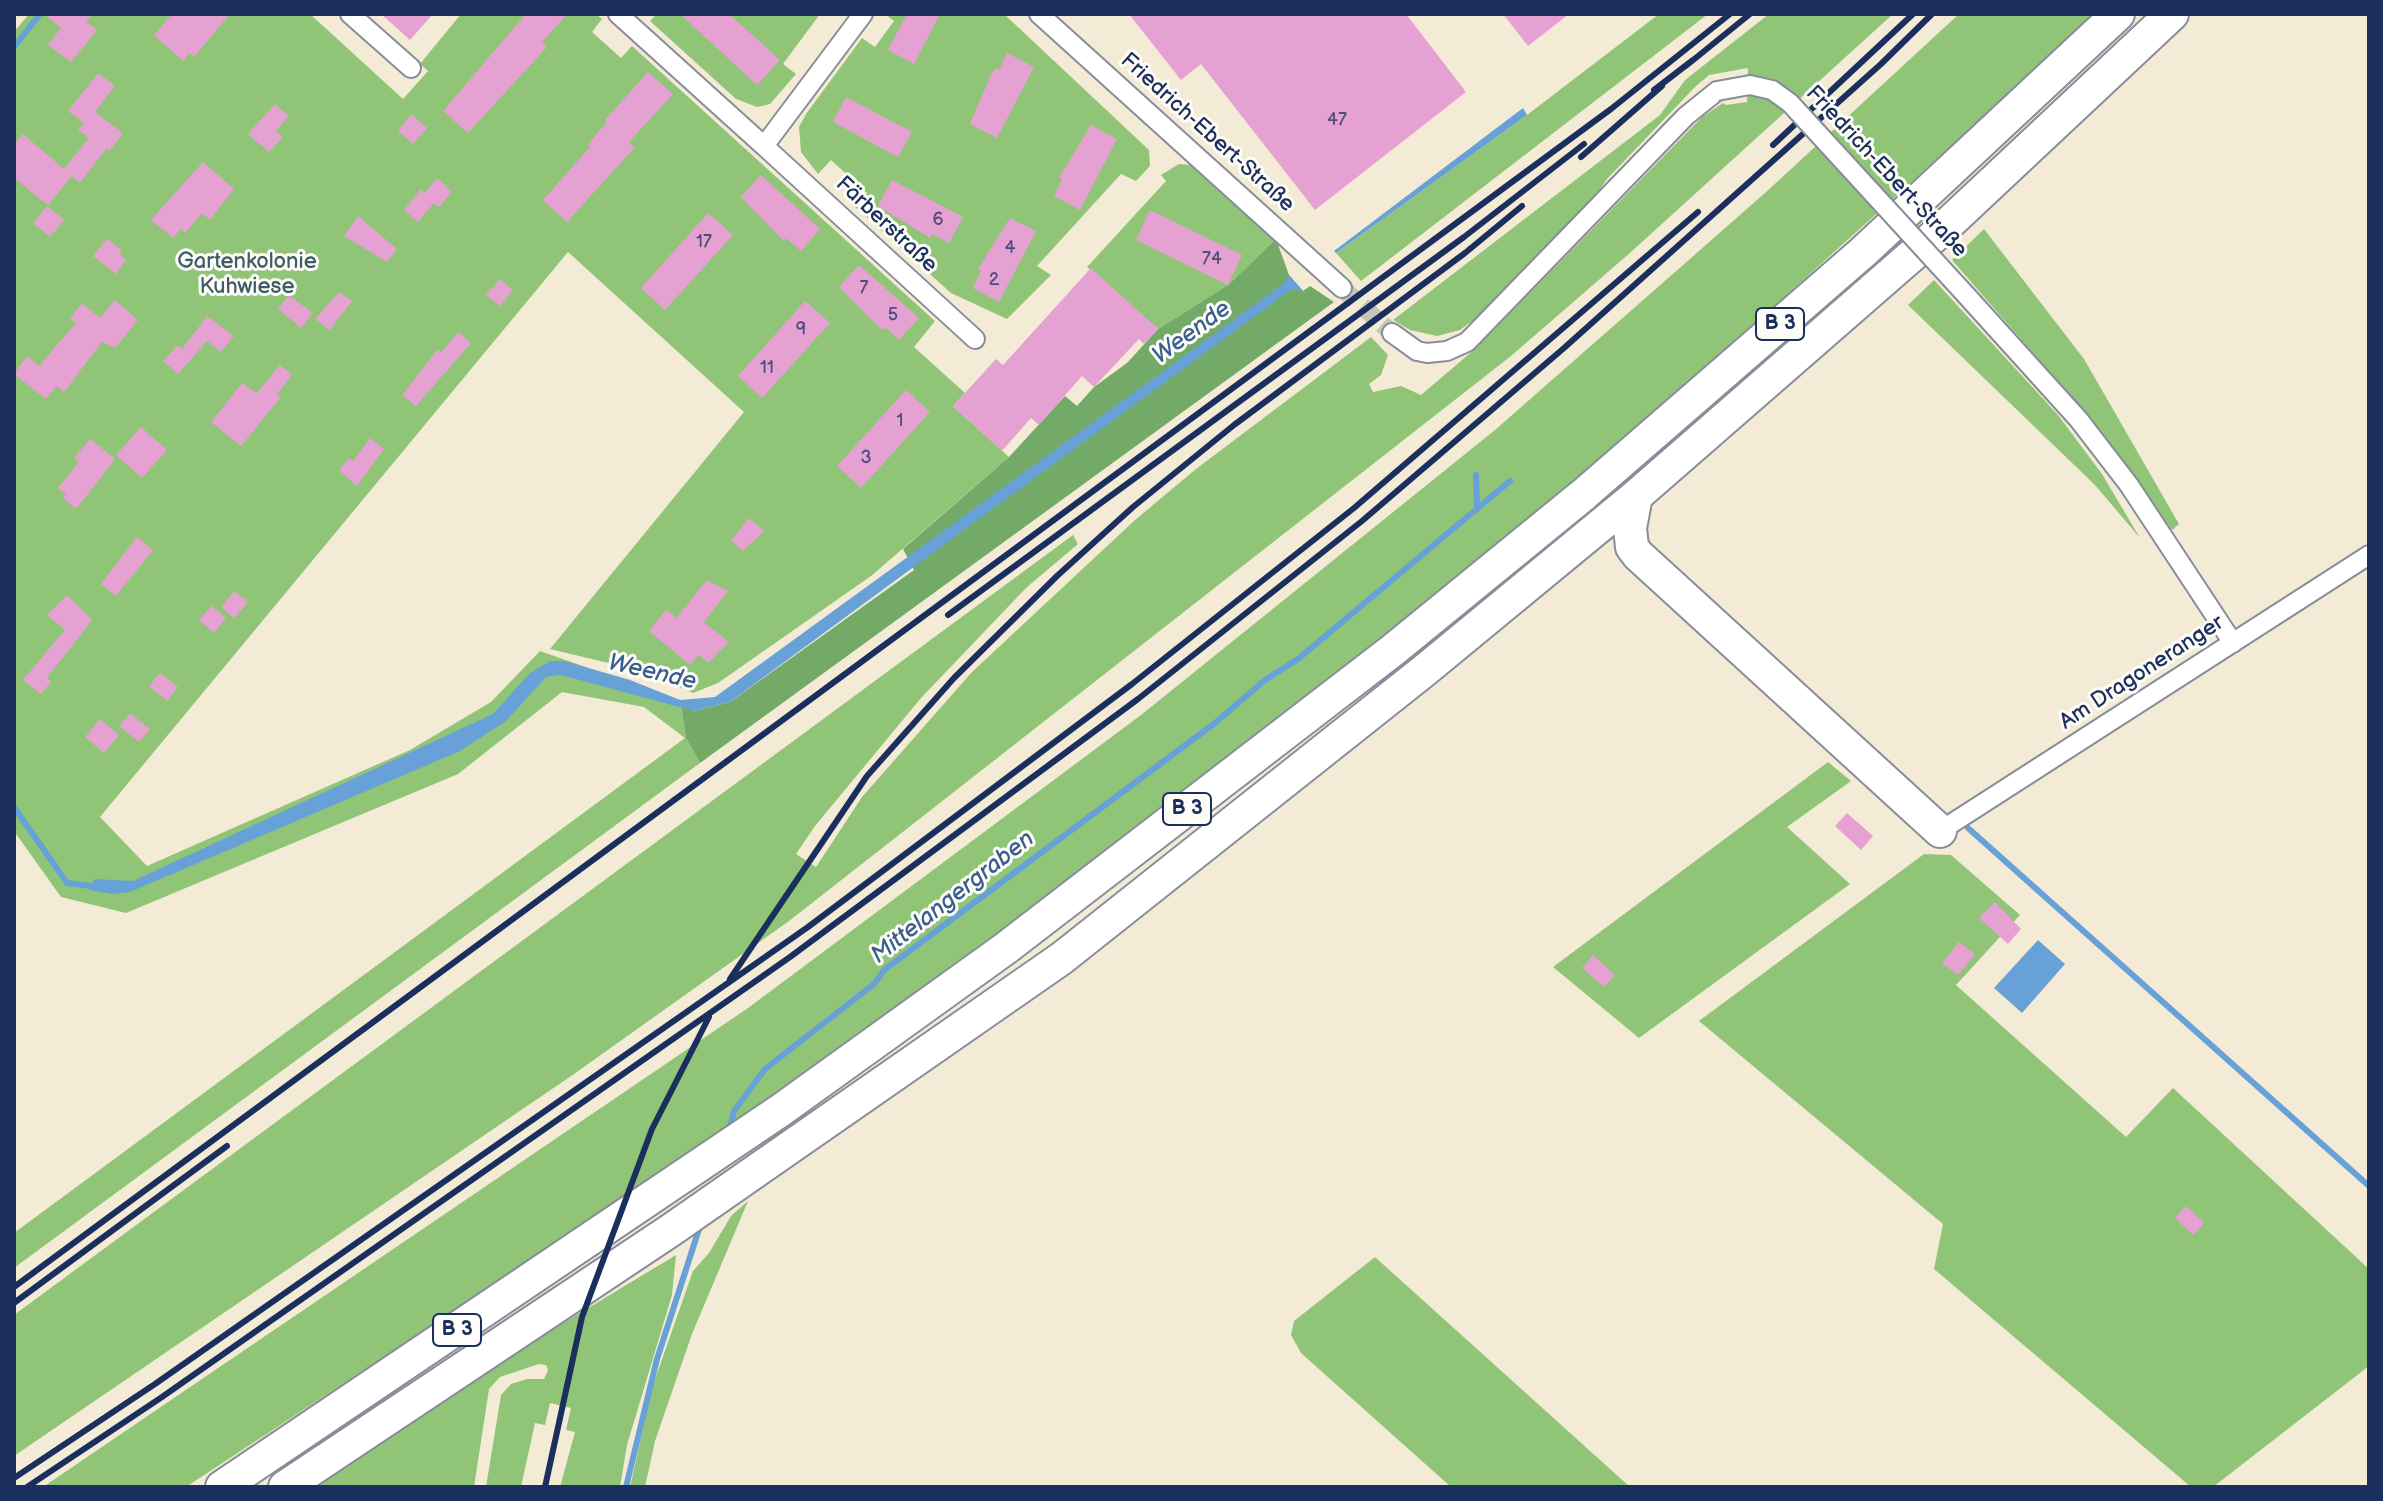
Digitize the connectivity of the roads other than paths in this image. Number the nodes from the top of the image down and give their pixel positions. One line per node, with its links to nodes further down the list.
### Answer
1 (350, 14): 7 (street)
2 (618, 14): 8 (street, Färberstraße)
3 (863, 14): 8 (street)
4 (1039, 14): 9 (street, Friedrich-Ebert-Straße)
5 (2118, 14): 16 (highway, B 3)
6 (2172, 14): 12 (highway, B 3)
7 (411, 68)
8 (764, 146): 11 (street, Färberstraße)
9 (1342, 288)
10 (1392, 333): 14 (street, Friedrich-Ebert-Straße, bridge)
11 (975, 339)
12 (1636, 496): 15 (highway); 17 (highway, B 3)
13 (2369, 555): 14 (street, Am Dragoneranger)
14 (2233, 643): 15 (street, Am Dragoneranger)
15 (1940, 831)
16 (222, 1487)
17 (285, 1487)

